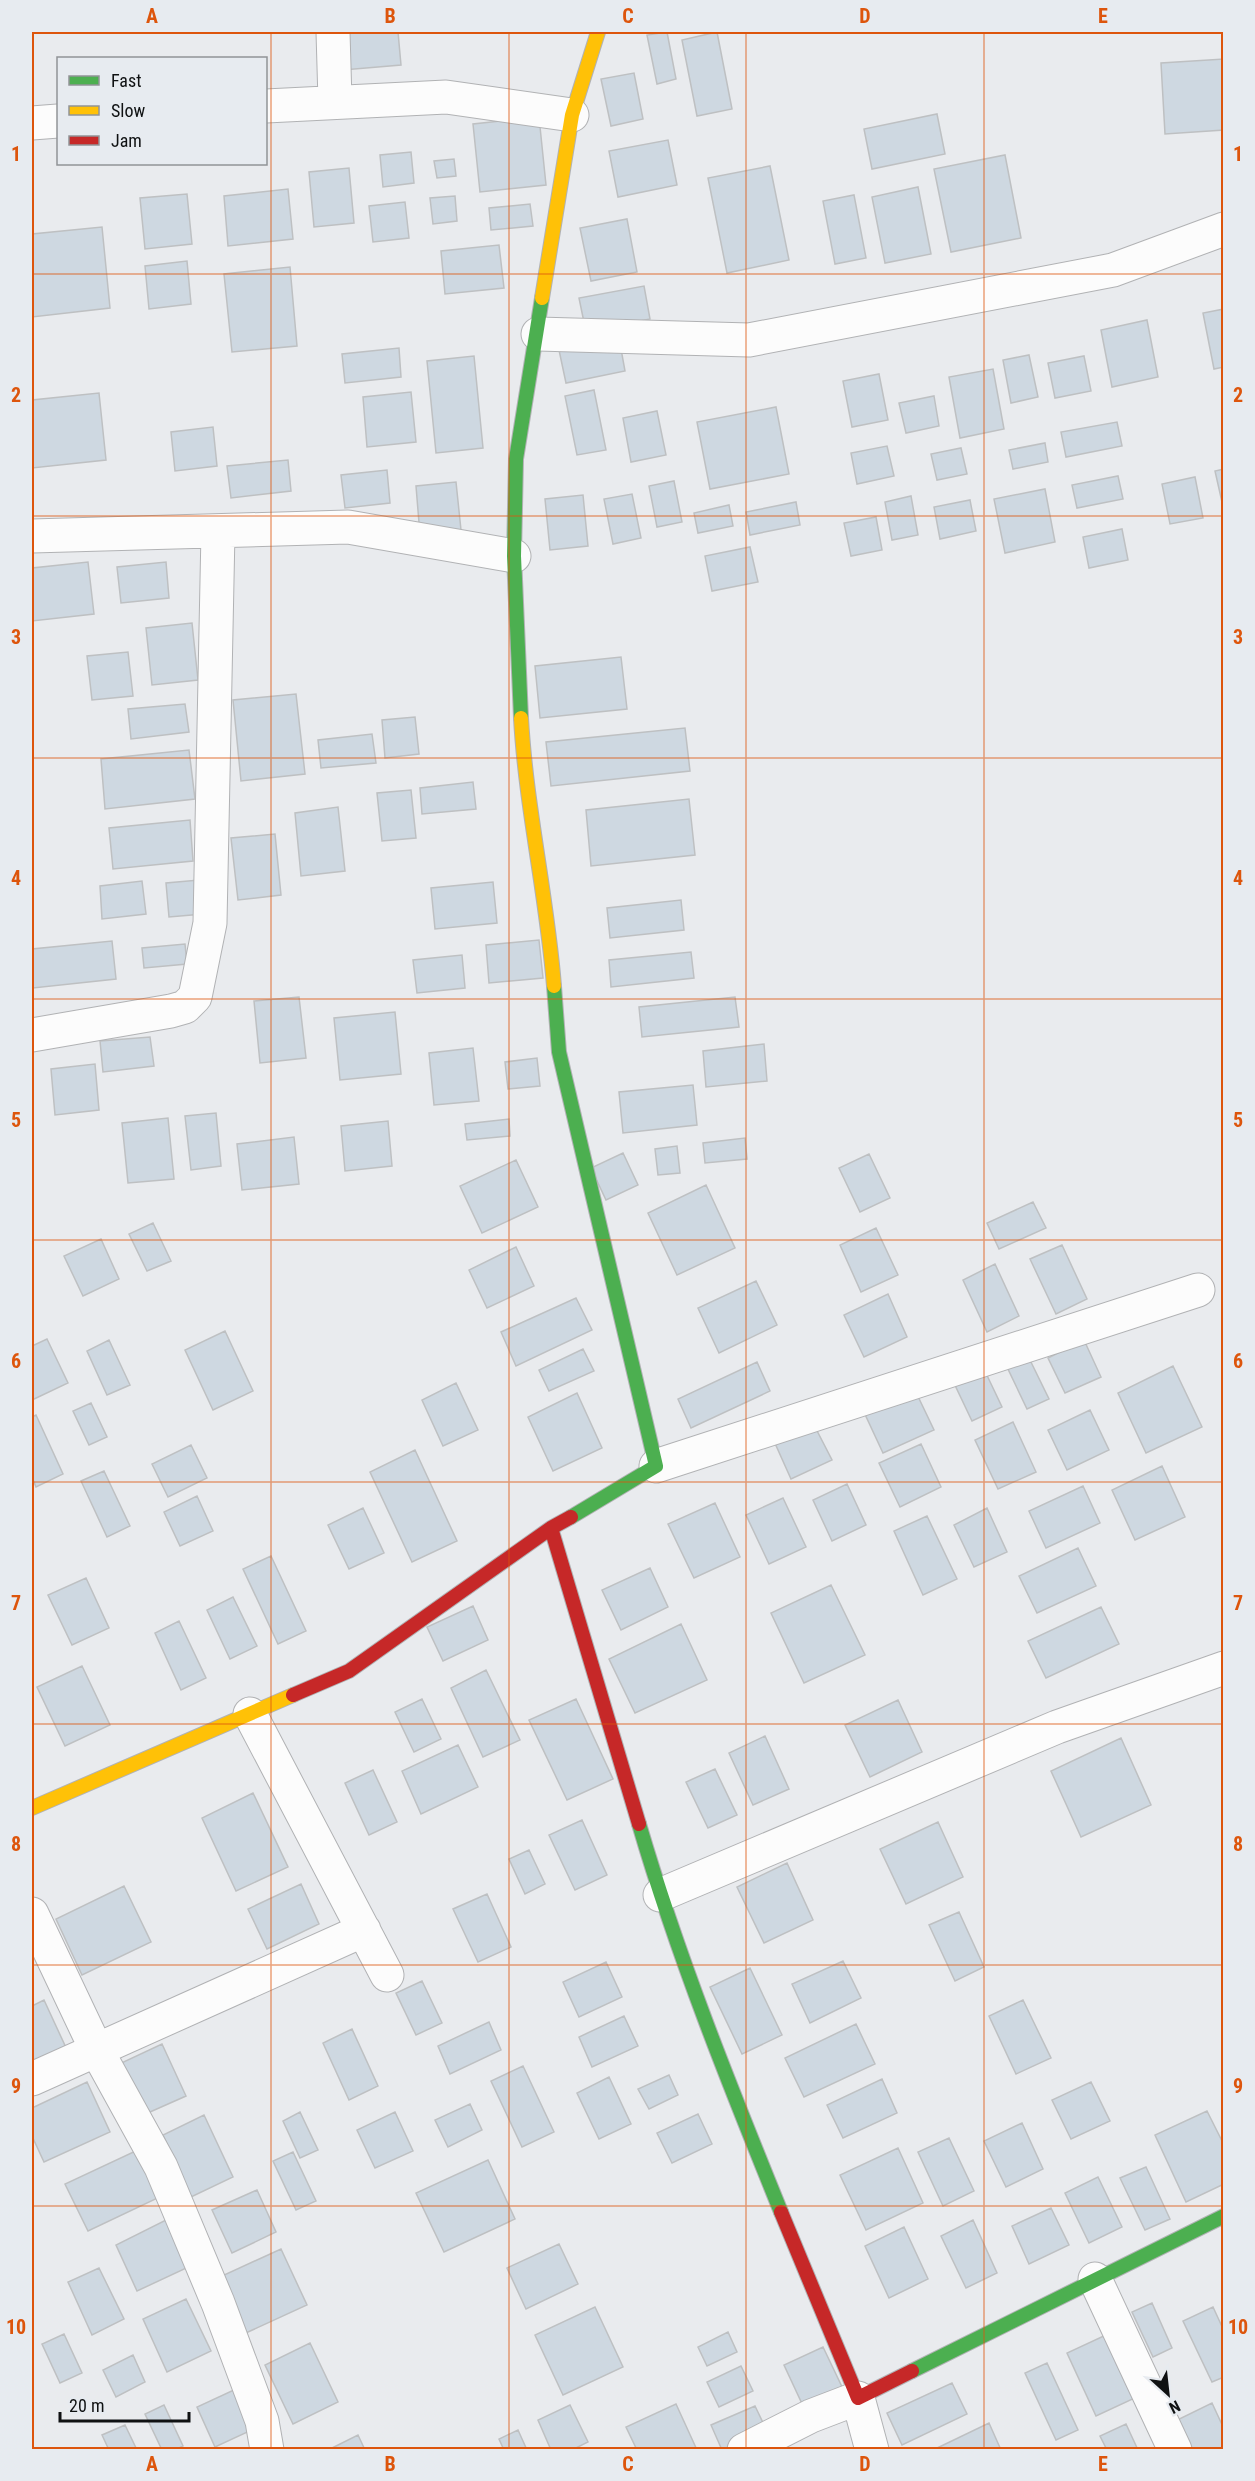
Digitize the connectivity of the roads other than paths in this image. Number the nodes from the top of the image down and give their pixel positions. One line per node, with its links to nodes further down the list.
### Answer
1 (333, 32): 3 (street)
2 (598, 32): 5 (street)
3 (335, 101): 4 (street); 5 (street)
4 (267, 106)
5 (572, 115): 9 (street)
6 (57, 121): 7 (street)
7 (32, 123)
8 (1224, 229): 9 (street)
9 (538, 334): 12 (street)
10 (218, 532): 11 (street); 12 (street); 13 (street)
11 (32, 536)
12 (514, 556): 15 (street)
13 (32, 1035)
14 (1197, 1290): 15 (street)
15 (656, 1466): 16 (street)
16 (551, 1528): 18 (street); 20 (street)
17 (1224, 1668): 20 (street)
18 (250, 1714): 19 (street); 22 (street)
19 (32, 1808)
20 (660, 1895): 28 (street)
21 (32, 1914): 24 (street)
22 (364, 1930): 23 (street); 24 (street)
23 (387, 1975)
24 (96, 2049): 25 (street); 29 (street)
25 (32, 2079)
26 (1224, 2216): 27 (street)
27 (1095, 2279): 28 (street); 32 (street)
28 (858, 2398): 30 (street); 31 (street)
29 (267, 2450)
30 (744, 2450)
31 (872, 2450)
32 (1175, 2450)

